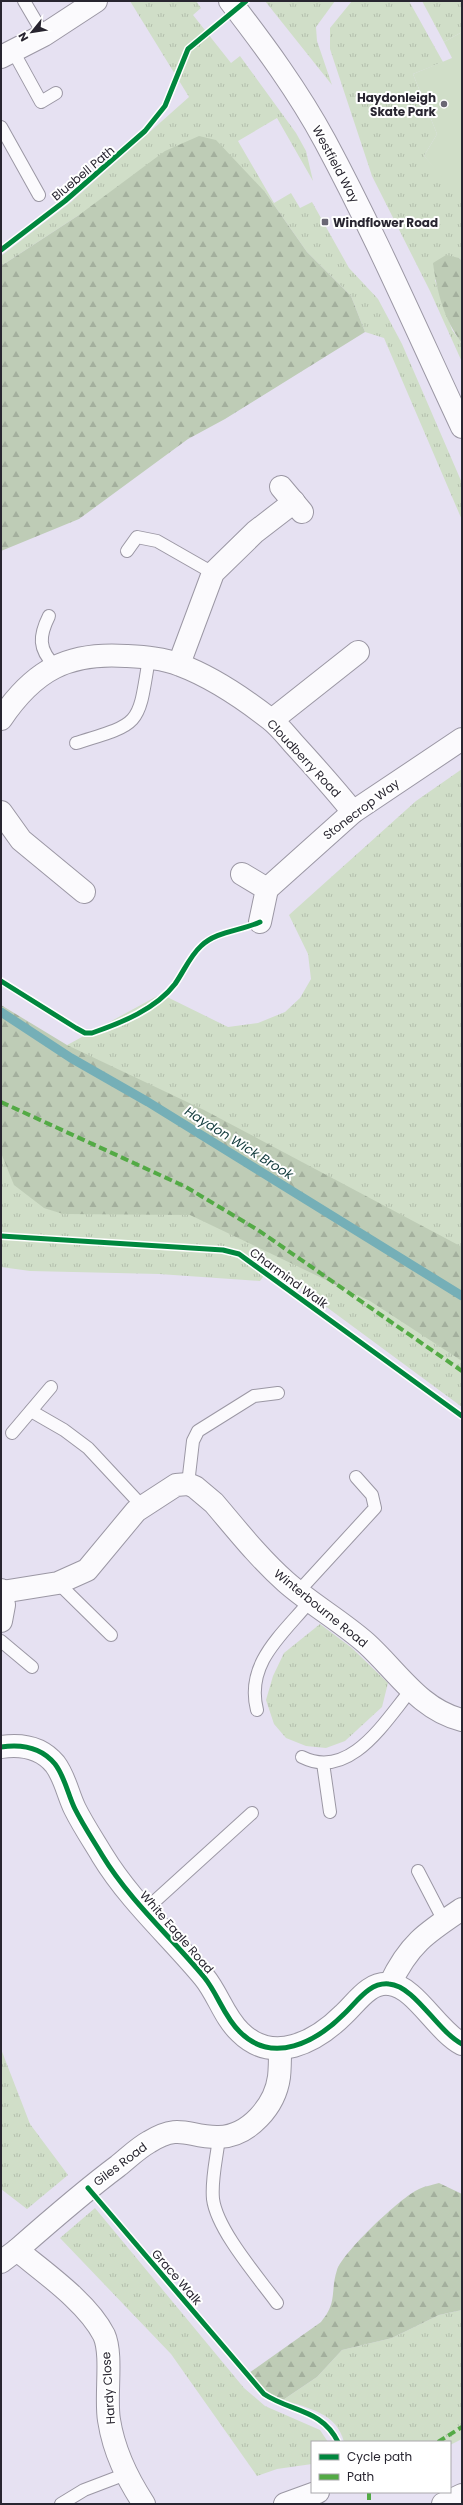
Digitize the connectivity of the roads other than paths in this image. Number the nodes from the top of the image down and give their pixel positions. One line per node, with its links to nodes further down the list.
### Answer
1 (24, 1): 4 (lane)
2 (96, 1): 4 (street)
3 (230, 1): 9 (street, Westfield Way)
4 (44, 35): 5 (street)
5 (7, 54): 6 (lane)
6 (56, 93)
7 (1, 127): 8 (lane)
8 (39, 195)
9 (462, 427)
10 (292, 500): 12 (street)
11 (126, 552): 12 (lane)
12 (213, 573): 16 (street)
13 (50, 616): 17 (lane)
14 (358, 652): 19 (street)
15 (149, 658): 16 (street, Cloudberry Road); 17 (street, Cloudberry Road); 21 (lane)
16 (179, 664): 19 (street, Cloudberry Road)
17 (55, 666): 18 (street, Cloudberry Road)
18 (1, 719)
19 (272, 720): 23 (street, Cloudberry Road)
20 (462, 739): 23 (street, Stonecrop Way)
21 (76, 743)
22 (1, 812): 26 (street)
23 (353, 812): 25 (street, Stonecrop Way)
24 (242, 874): 25 (street)
25 (267, 888): 27 (street)
26 (84, 892)
27 (260, 922)
28 (51, 1387): 30 (lane)
29 (278, 1393): 33 (lane)
30 (31, 1411): 31 (lane); 34 (lane)
31 (12, 1433)
32 (356, 1477): 37 (lane)
33 (188, 1484): 34 (street); 37 (street, Winterbourne Road)
34 (143, 1507): 35 (street)
35 (58, 1583): 36 (street); 39 (lane)
36 (2, 1591): 38 (street)
37 (304, 1596): 42 (street, Winterbourne Road); 43 (lane)
38 (1, 1621)
39 (111, 1636)
40 (1, 1641): 41 (lane)
41 (32, 1667)
42 (412, 1690): 44 (street, Winterbourne Road); 47 (lane)
43 (257, 1710)
44 (462, 1720)
45 (1, 1747): 52 (street, White Eagle Road)
46 (302, 1757): 47 (lane)
47 (322, 1763): 49 (lane)
48 (252, 1812): 52 (lane, White Eagle Road)
49 (330, 1812)
50 (418, 1871): 53 (lane)
51 (462, 1909): 53 (street)
52 (144, 1911): 56 (street, White Eagle Road)
53 (444, 1921): 54 (street)
54 (390, 1984): 55 (street); 56 (street, White Eagle Road)
55 (462, 2044)
56 (280, 2050): 57 (street, Giles Road)
57 (219, 2137): 58 (street, Giles Road); 59 (lane)
58 (9, 2256): 60 (street, Hardy Close)
59 (277, 2303)
60 (126, 2474): 65 (lane); 66 (street, Hardy Close)
61 (451, 2489): 62 (street)
62 (462, 2489)
63 (315, 2493): 67 (street)
64 (462, 2494): 68 (street)
65 (62, 2504)
66 (144, 2504)
67 (285, 2504)
68 (443, 2504)

